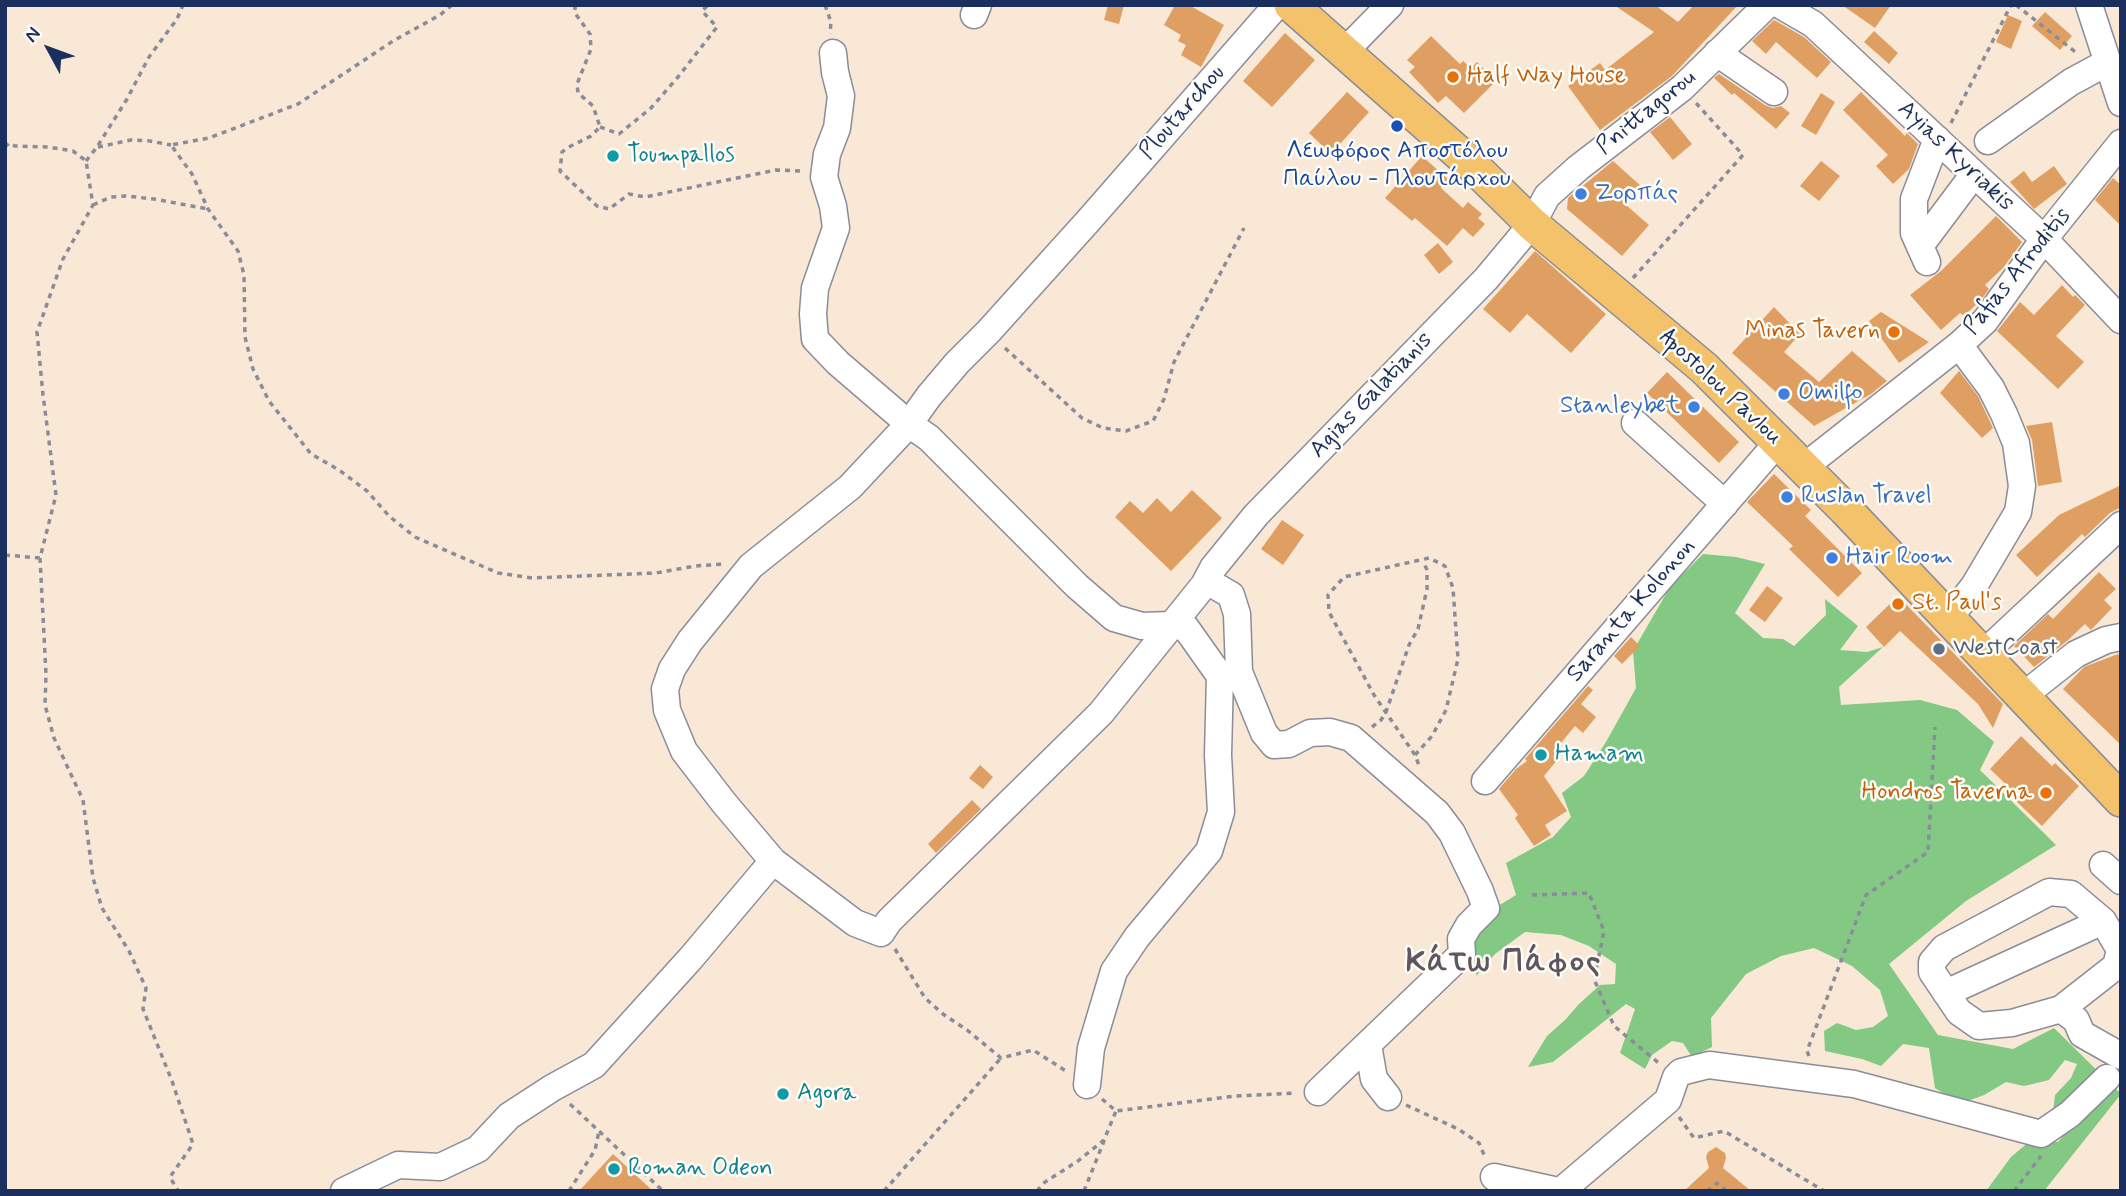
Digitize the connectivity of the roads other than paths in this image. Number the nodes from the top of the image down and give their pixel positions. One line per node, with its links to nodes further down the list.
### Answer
1 (1277, 5): 23 (street, Ploutarchou)
2 (1291, 5): 9 (main road, Apostolou Pavlou)
3 (1390, 5): 9 (street)
4 (1766, 5): 10 (street, Pnittagorou)
5 (1780, 5): 7 (street, Ayias Kyriakis)
6 (2089, 5): 11 (street)
7 (1820, 15): 14 (street, Ayias Kyriakis)
8 (833, 52): 23 (street)
9 (1344, 52): 18 (main road, Apostolou Pavlou)
10 (1717, 53): 12 (street); 18 (street, Pnittagorou)
11 (2106, 57): 13 (street); 15 (street)
12 (1774, 92)
13 (2121, 103)
14 (1939, 141): 17 (street, Ayias Kyriakis); 17 (street)
15 (1988, 141)
16 (2121, 143): 19 (street, Pafias Afroditis)
17 (1974, 174): 19 (street, Ayias Kyriakis)
18 (1532, 224): 24 (main road, Apostolou Pavlou); 28 (street, Agias Galatianis)
19 (2044, 239): 20 (street, Ayias Kyriakis); 21 (street, Pafias Afroditis)
20 (2121, 320)
21 (1959, 345): 25 (street, Pafias Afroditis); 29 (street)
22 (1635, 423): 26 (street)
23 (909, 424): 30 (street); 36 (street, Ploutarchou)
24 (1779, 441): 25 (main road, Apostolou Pavlou); 26 (street, Saranta Kolonon)
25 (1804, 467): 29 (main road, Apostolou Pavlou)
26 (1725, 504): 34 (street, Saranta Kolonon)
27 (2121, 525): 32 (street)
28 (1209, 577): 30 (street, Agias Galatianis); 42 (street)
29 (1950, 618): 32 (main road, Apostolou Pavlou)
30 (1171, 625): 38 (street, Agias Galatianis); 44 (street)
31 (2121, 637): 33 (street)
32 (1984, 653): 33 (main road, Apostolou Pavlou)
33 (2023, 696): 35 (main road, Apostolou Pavlou)
34 (1485, 781)
35 (2121, 800)
36 (774, 861): 38 (street, Ploutarchou); 48 (street)
37 (2103, 921): 39 (street); 40 (street); 40 (street)
38 (881, 933)
39 (2120, 959): 41 (street)
40 (1946, 993): 41 (street)
41 (2061, 1009): 43 (street)
42 (1368, 1045): 45 (street); 46 (street)
43 (2114, 1067): 49 (street)
44 (1087, 1085)
45 (1318, 1092)
46 (1388, 1097)
47 (1494, 1177): 49 (street)
48 (344, 1191)
49 (1559, 1191)

